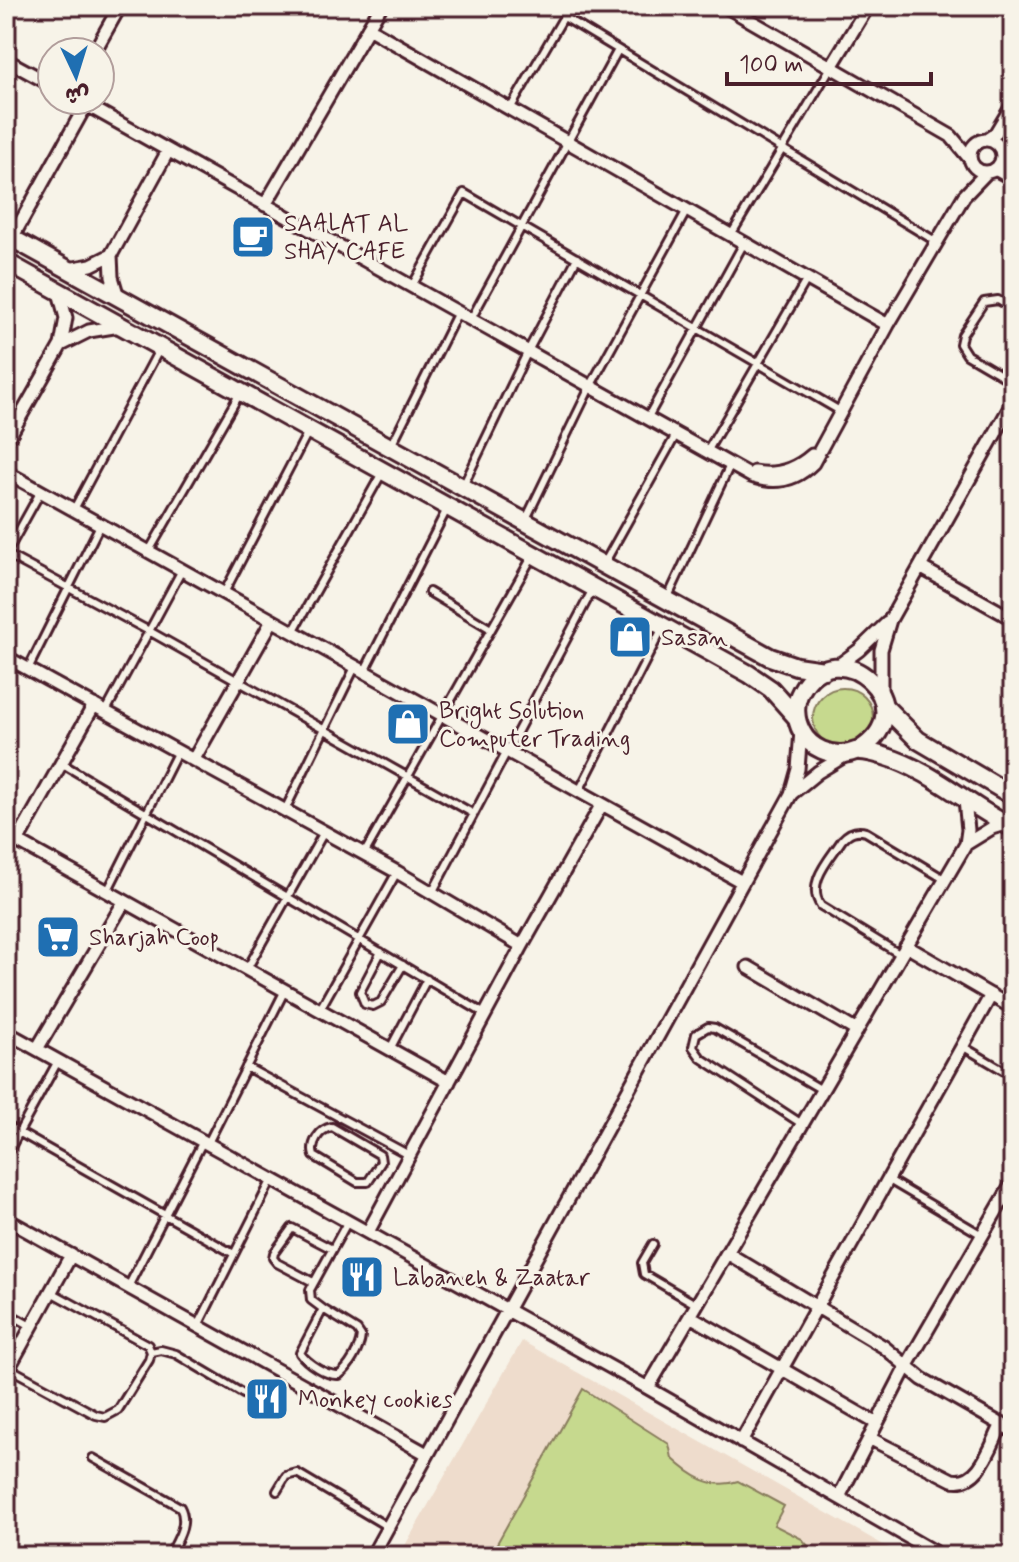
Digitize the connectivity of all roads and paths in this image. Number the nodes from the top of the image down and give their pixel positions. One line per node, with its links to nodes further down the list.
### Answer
1 (381, 6): 7 (street)
2 (570, 6): 6 (lane)
3 (725, 6): 11 (street)
4 (868, 6): 11 (street)
5 (119, 7): 8 (street)
6 (564, 17): 9 (lane); 14 (lane)
7 (368, 28): 14 (street); 27 (street)
8 (103, 36)
9 (618, 50): 19 (lane); 20 (lane)
10 (6, 60): 12 (street)
11 (831, 67): 17 (street); 20 (lane)
12 (36, 76)
13 (1013, 104): 18 (street)
14 (510, 109): 19 (street)
15 (74, 116): 31 (street)
16 (107, 116): 21 (street)
17 (951, 136): 18 (street); 22 (street)
18 (984, 140): 22 (street); 23 (street)
19 (568, 142): 28 (street); 29 (lane)
20 (782, 149): 30 (lane); 32 (lane)
21 (168, 151): 27 (street); 34 (street)
22 (971, 160): 24 (street); 26 (street)
23 (1008, 160): 24 (street)
24 (991, 171): 25 (street); 26 (street)
25 (1013, 179)
26 (964, 196): 32 (street)
27 (265, 205): 39 (street)
28 (687, 210): 30 (street); 41 (lane)
29 (522, 226): 35 (lane); 39 (lane); 45 (lane)
30 (731, 235): 33 (street)
31 (9, 237): 37 (main road)
32 (937, 242): 46 (street)
33 (744, 243): 38 (street); 48 (lane)
34 (111, 255): 37 (street); 42 (street)
35 (577, 258): 41 (lane); 51 (lane)
36 (6, 262): 40 (main road)
37 (68, 269): 42 (main road)
38 (807, 279): 46 (street); 52 (lane)
39 (412, 286): 44 (street)
40 (59, 291): 47 (main road); 49 (street)
41 (639, 294): 48 (lane); 54 (lane)
42 (118, 297): 62 (main road)
43 (1013, 308): 53 (lane)
44 (458, 312): 45 (street); 62 (lane)
45 (471, 319): 51 (street)
46 (888, 325): 57 (street)
47 (120, 326): 49 (street); 50 (main road)
48 (697, 328): 52 (lane); 58 (lane)
49 (61, 345): 61 (street)
50 (160, 348): 55 (main road); 70 (lane)
51 (528, 351): 54 (street); 67 (lane)
52 (758, 364): 57 (lane); 63 (lane)
53 (1013, 382)
54 (591, 385): 58 (street); 71 (lane)
55 (241, 393): 59 (main road); 73 (lane)
56 (1013, 402): 77 (street)
57 (840, 411): 64 (street)
58 (648, 417): 60 (street)
59 (309, 430): 66 (main road); 82 (lane)
60 (677, 433): 63 (street); 76 (lane)
61 (6, 442)
62 (390, 448): 67 (main road)
63 (708, 450): 64 (street)
64 (736, 466): 83 (lane)
65 (6, 472): 68 (street)
66 (387, 473): 67 (main road); 69 (main road); 90 (lane)
67 (462, 488): 71 (main road)
68 (41, 491): 70 (street); 74 (lane)
69 (448, 507): 75 (main road); 94 (lane)
70 (74, 509): 72 (street)
71 (524, 522): 76 (main road)
72 (101, 524): 73 (street); 79 (lane)
73 (149, 551): 78 (street)
74 (6, 554): 79 (lane)
75 (533, 554): 80 (main road); 88 (lane)
76 (603, 565): 83 (main road)
77 (920, 567): 84 (street); 85 (street)
78 (182, 570): 82 (street); 89 (lane)
79 (69, 588): 89 (lane); 93 (lane)
80 (594, 588): 87 (main road); 103 (lane)
81 (429, 592): 88 (lane)
82 (224, 593): 86 (street)
83 (667, 600): 92 (main road)
84 (1013, 619)
85 (890, 620): 92 (street); 96 (street)
86 (272, 621): 90 (street); 95 (street)
87 (663, 626): 100 (main road); 108 (lane)
88 (491, 629): 99 (lane)
89 (149, 631): 95 (lane); 98 (lane)
90 (293, 632): 94 (street)
91 (6, 657): 93 (street)
92 (830, 668): 96 (main road); 100 (main road)
93 (28, 669): 97 (street)
94 (360, 669): 99 (street); 101 (lane)
95 (238, 681): 101 (lane); 105 (street)
96 (883, 702): 104 (main road); 110 (main road)
97 (94, 705): 98 (street); 106 (street)
98 (106, 711): 102 (street)
99 (442, 715): 103 (street); 107 (lane)
100 (799, 724): 104 (main road); 109 (street)
101 (325, 730): 107 (lane); 113 (lane)
102 (178, 751): 105 (street); 114 (lane)
103 (507, 752): 108 (street); 115 (lane)
104 (853, 752): 109 (street); 111 (main road)
105 (194, 759): 113 (street)
106 (61, 763): 114 (lane); 118 (street)
107 (408, 776): 115 (lane); 120 (lane)
108 (579, 791): 112 (street)
109 (791, 794): 123 (street)
110 (1013, 796)
111 (965, 800): 116 (main road); 119 (street)
112 (602, 804): 123 (street); 129 (street)
113 (285, 810): 117 (street)
114 (147, 814): 124 (lane); 126 (lane)
115 (474, 814): 125 (lane)
116 (1009, 826): 119 (street)
117 (324, 832): 120 (street); 126 (lane)
118 (12, 838): 124 (street)
119 (966, 844): 122 (street)
120 (364, 854): 121 (street)
121 (397, 872): 125 (street); 128 (lane)
122 (945, 880): 130 (street); 130 (lane)
123 (742, 882): 178 (street)
124 (107, 892): 127 (street)
125 (432, 893): 129 (street)
126 (287, 897): 128 (lane); 134 (lane)
127 (124, 902): 134 (street); 144 (street)
128 (359, 939): 131 (lane); 139 (lane)
129 (522, 946): 140 (street)
130 (903, 950): 137 (street); 141 (street)
131 (381, 952): 132 (lane); 132 (lane)
132 (403, 965): 135 (lane)
133 (748, 967): 141 (street)
134 (247, 969): 136 (street)
135 (427, 979): 140 (lane); 145 (lane)
136 (285, 990): 139 (street); 147 (lane)
137 (991, 995): 138 (street); 143 (street)
138 (1013, 1008)
139 (320, 1009): 145 (street)
140 (485, 1014): 149 (street)
141 (857, 1031): 150 (street)
142 (6, 1032): 144 (street)
143 (962, 1046): 148 (lane); 160 (street)
144 (37, 1049): 146 (street)
145 (390, 1049): 149 (street)
146 (58, 1061): 153 (lane); 155 (street)
147 (246, 1067): 154 (lane); 155 (lane)
148 (1013, 1076)
149 (449, 1082): 157 (street)
150 (822, 1090): 151 (street); 151 (lane)
151 (802, 1124): 169 (street)
152 (6, 1125): 153 (lane)
153 (19, 1132): 158 (lane); 162 (lane)
154 (379, 1139): 156 (lane); 157 (lane)
155 (206, 1142): 159 (street); 162 (lane)
156 (372, 1150): 156 (lane)
157 (409, 1155): 165 (street)
158 (6, 1156)
159 (272, 1179): 164 (street); 170 (lane)
160 (887, 1179): 166 (lane); 175 (street)
161 (1013, 1182): 166 (street)
162 (166, 1215): 170 (lane); 173 (lane)
163 (6, 1219): 171 (street)
164 (348, 1221): 165 (street); 168 (lane)
165 (368, 1232): 178 (street)
166 (982, 1235): 183 (street)
167 (653, 1244): 177 (lane)
168 (332, 1249): 172 (lane); 172 (lane)
169 (727, 1253): 175 (street); 177 (street)
170 (234, 1254): 181 (lane)
171 (71, 1255): 173 (street); 174 (street)
172 (313, 1282): 176 (lane)
173 (128, 1287): 181 (street)
174 (51, 1292): 180 (street); 182 (lane)
175 (817, 1306): 183 (street); 184 (street)
176 (323, 1309): 176 (lane)
177 (694, 1310): 184 (street); 186 (street)
178 (507, 1311): 186 (street); 192 (street)
179 (6, 1312): 180 (lane)
180 (32, 1326): 185 (street)
181 (198, 1326): 192 (street)
182 (151, 1352): 185 (lane); 187 (lane)
183 (906, 1367): 188 (street); 189 (street)
184 (782, 1369): 188 (street); 191 (street)
185 (8, 1370)
186 (648, 1388): 191 (street)
187 (262, 1405)
188 (876, 1423): 190 (street)
189 (1008, 1428): 190 (street)
190 (869, 1438): 195 (street)
191 (741, 1442): 195 (street)
192 (427, 1454): 196 (street)
193 (93, 1458): 197 (lane)
194 (277, 1491): 196 (lane)
195 (839, 1497): 199 (street)
196 (388, 1527): 198 (street)
197 (169, 1556)
198 (372, 1556)
199 (941, 1556)

